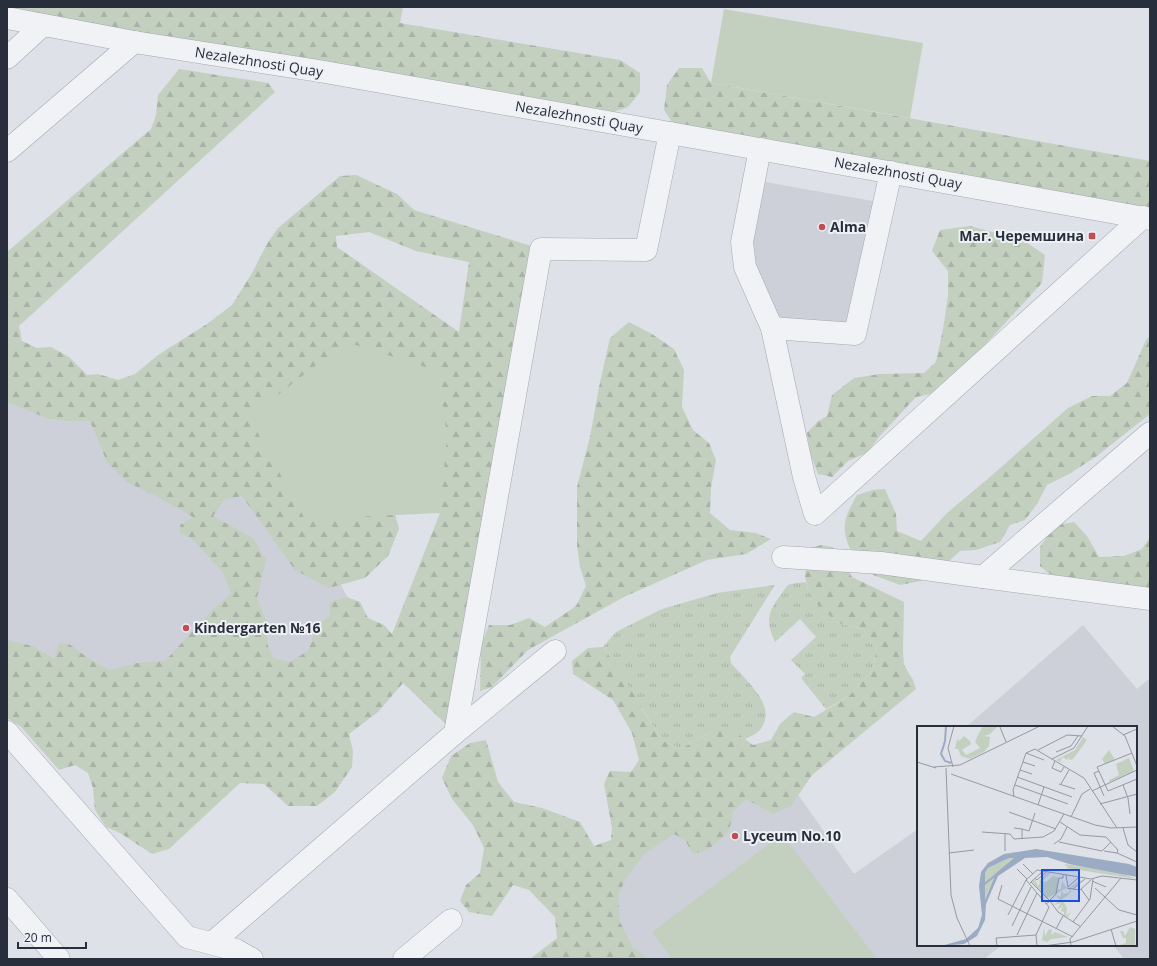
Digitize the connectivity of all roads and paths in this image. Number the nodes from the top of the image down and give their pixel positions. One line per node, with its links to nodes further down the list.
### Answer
1 (7, 18): 2 (street, Nezalezhnosti Quay)
2 (43, 24): 3 (street, Nezalezhnosti Quay); 4 (street)
3 (134, 42): 5 (street, Nezalezhnosti Quay); 7 (street)
4 (7, 58)
5 (670, 133): 6 (street, Nezalezhnosti Quay); 17 (street)
6 (760, 149): 8 (street, Nezalezhnosti Quay); 10 (street)
7 (7, 151)
8 (891, 172): 9 (street, Nezalezhnosti Quay); 10 (street)
9 (1147, 218): 10 (street)
10 (772, 328)
11 (1150, 433): 13 (street)
12 (784, 556): 13 (street)
13 (983, 577): 14 (street)
14 (1150, 599)
15 (555, 651): 17 (street)
16 (7, 732): 20 (street)
17 (455, 733): 20 (street)
18 (7, 899): 21 (street)
19 (451, 920): 23 (street)
20 (212, 943): 22 (street)
21 (59, 959)
22 (252, 959)
23 (404, 959)

